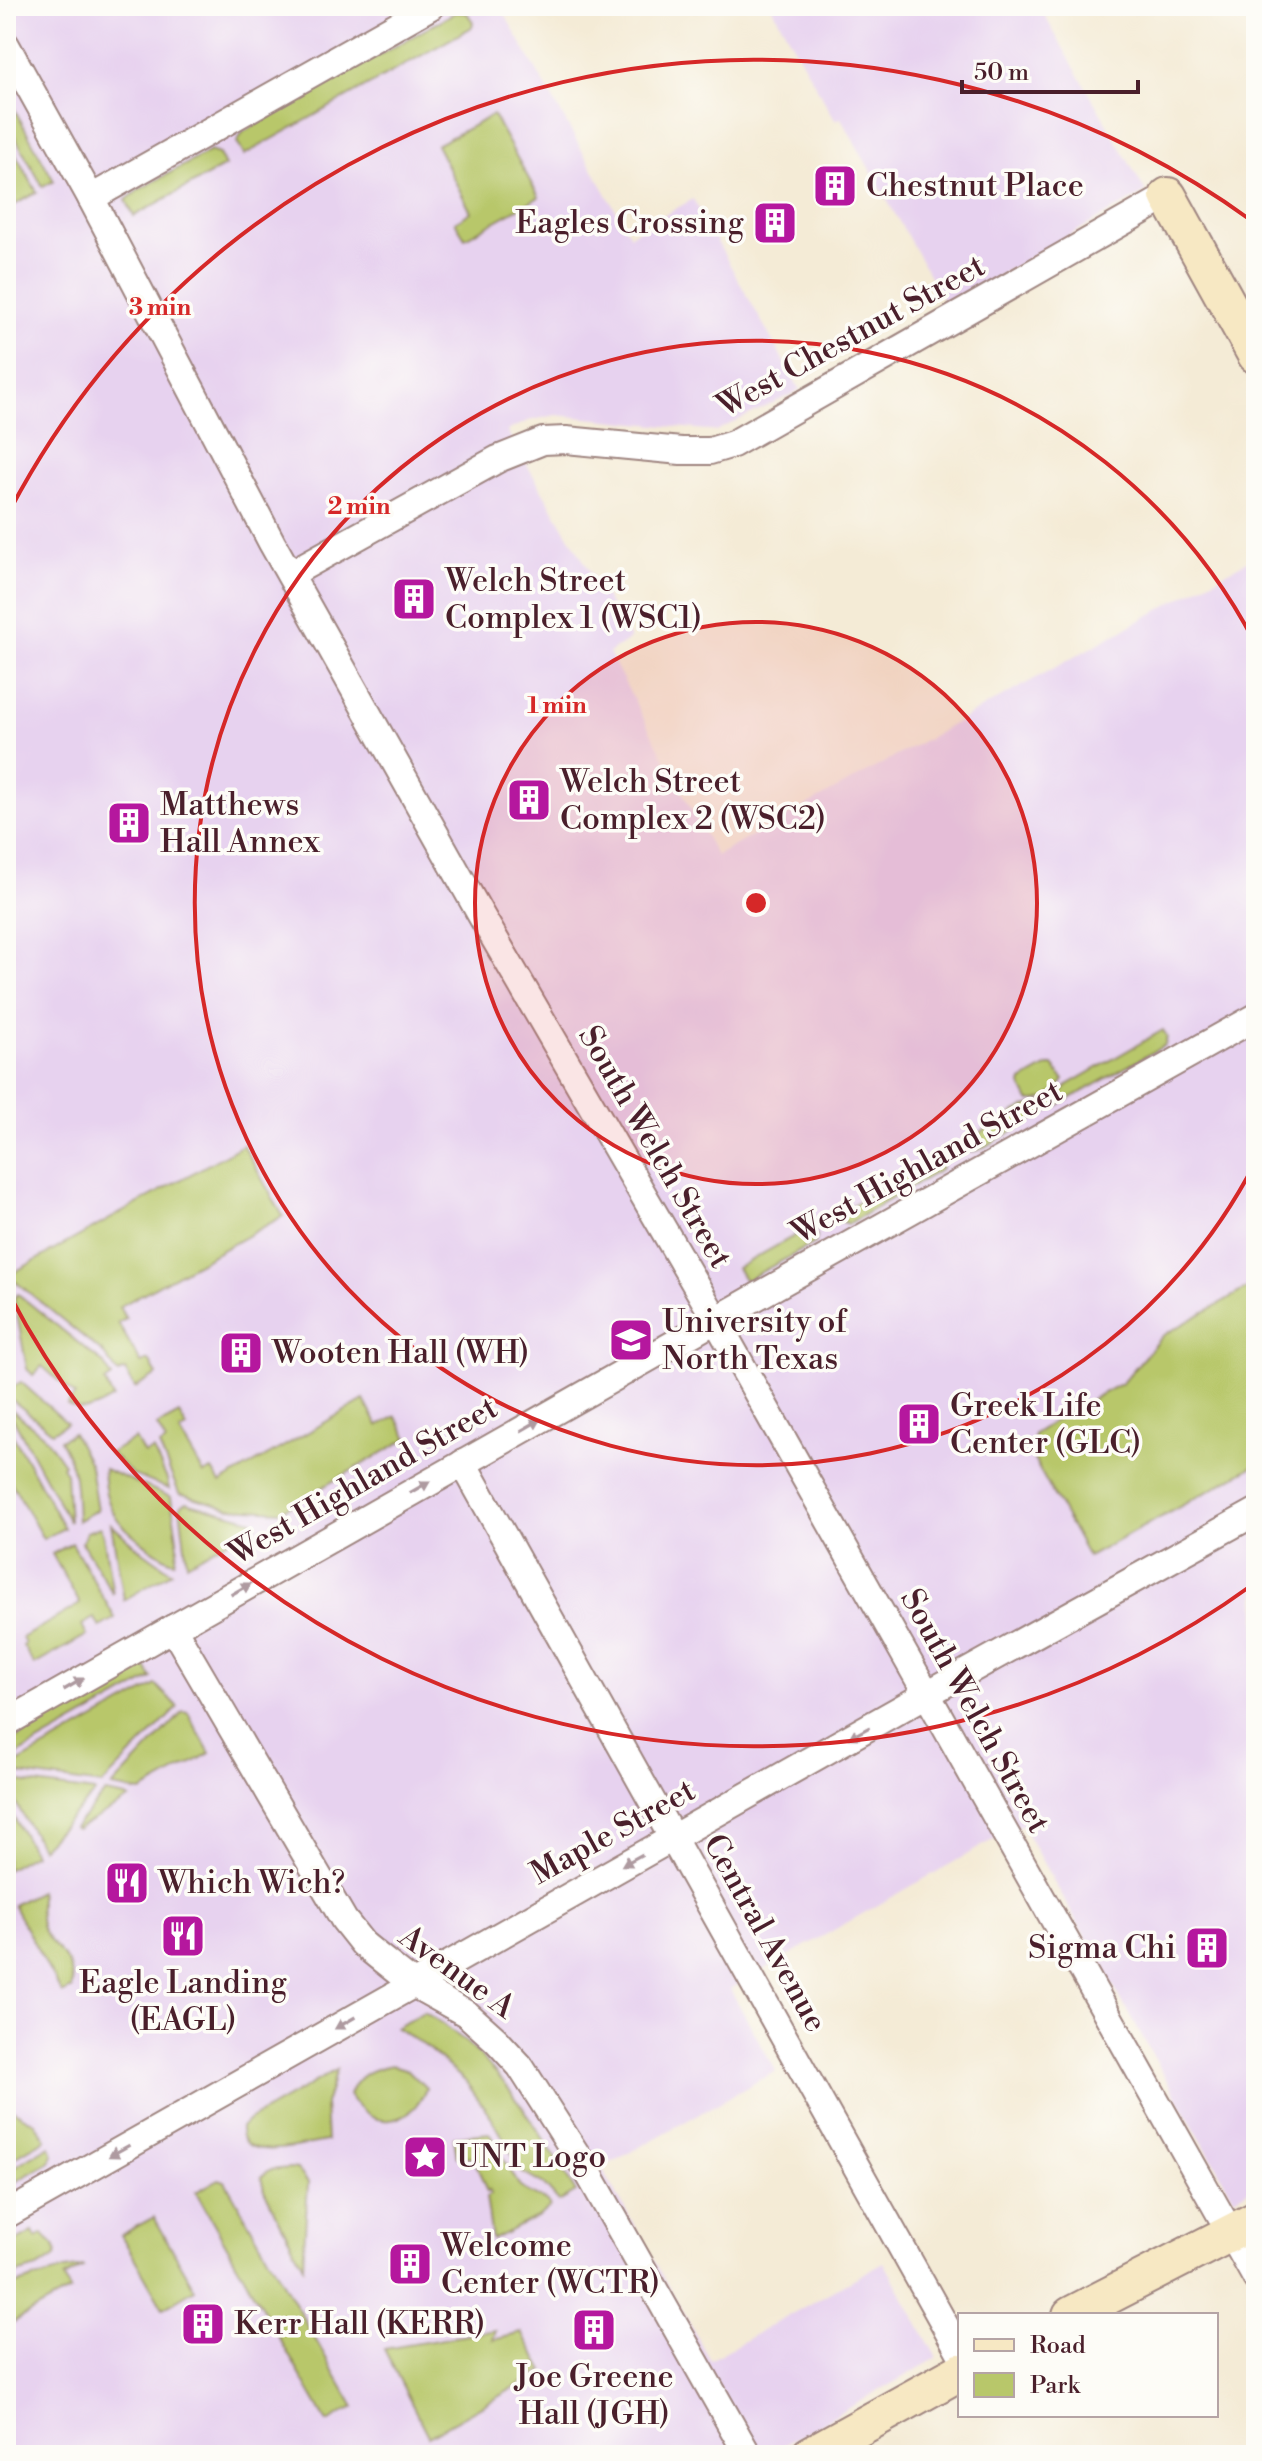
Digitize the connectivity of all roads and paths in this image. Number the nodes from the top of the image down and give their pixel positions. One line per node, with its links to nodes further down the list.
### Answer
1 (431, 6): 4 (street)
2 (6, 45): 4 (street, South Welch Street)
3 (1168, 196): 5 (street); 6 (street, West Chestnut Street)
4 (91, 198): 6 (street, South Welch Street)
5 (1256, 355)
6 (290, 574): 8 (street, South Welch Street)
7 (1256, 1017): 8 (street, West Highland Street)
8 (716, 1320): 9 (street, West Highland Street, one-way to 8); 12 (street, South Welch Street)
9 (463, 1463): 11 (street, West Highland Street, one-way to 9); 14 (street, Central Avenue)
10 (1256, 1512): 12 (street, Maple Street)
11 (173, 1628): 13 (street, West Highland Street, one-way to 11); 15 (street, Avenue A)
12 (927, 1694): 14 (street, Maple Street, one-way to 14); 17 (street, South Welch Street)
13 (6, 1723)
14 (672, 1838): 15 (street, Maple Street, one-way to 15); 20 (street, Central Avenue)
15 (413, 1984): 16 (street, Maple Street, one-way to 16); 22 (street, Avenue A)
16 (6, 2215)
17 (1244, 2227): 18 (street, South Welch Street); 19 (street)
18 (1256, 2278)
19 (1075, 2313)
20 (958, 2348)
21 (958, 2373): 23 (street)
22 (748, 2455)
23 (810, 2455)

